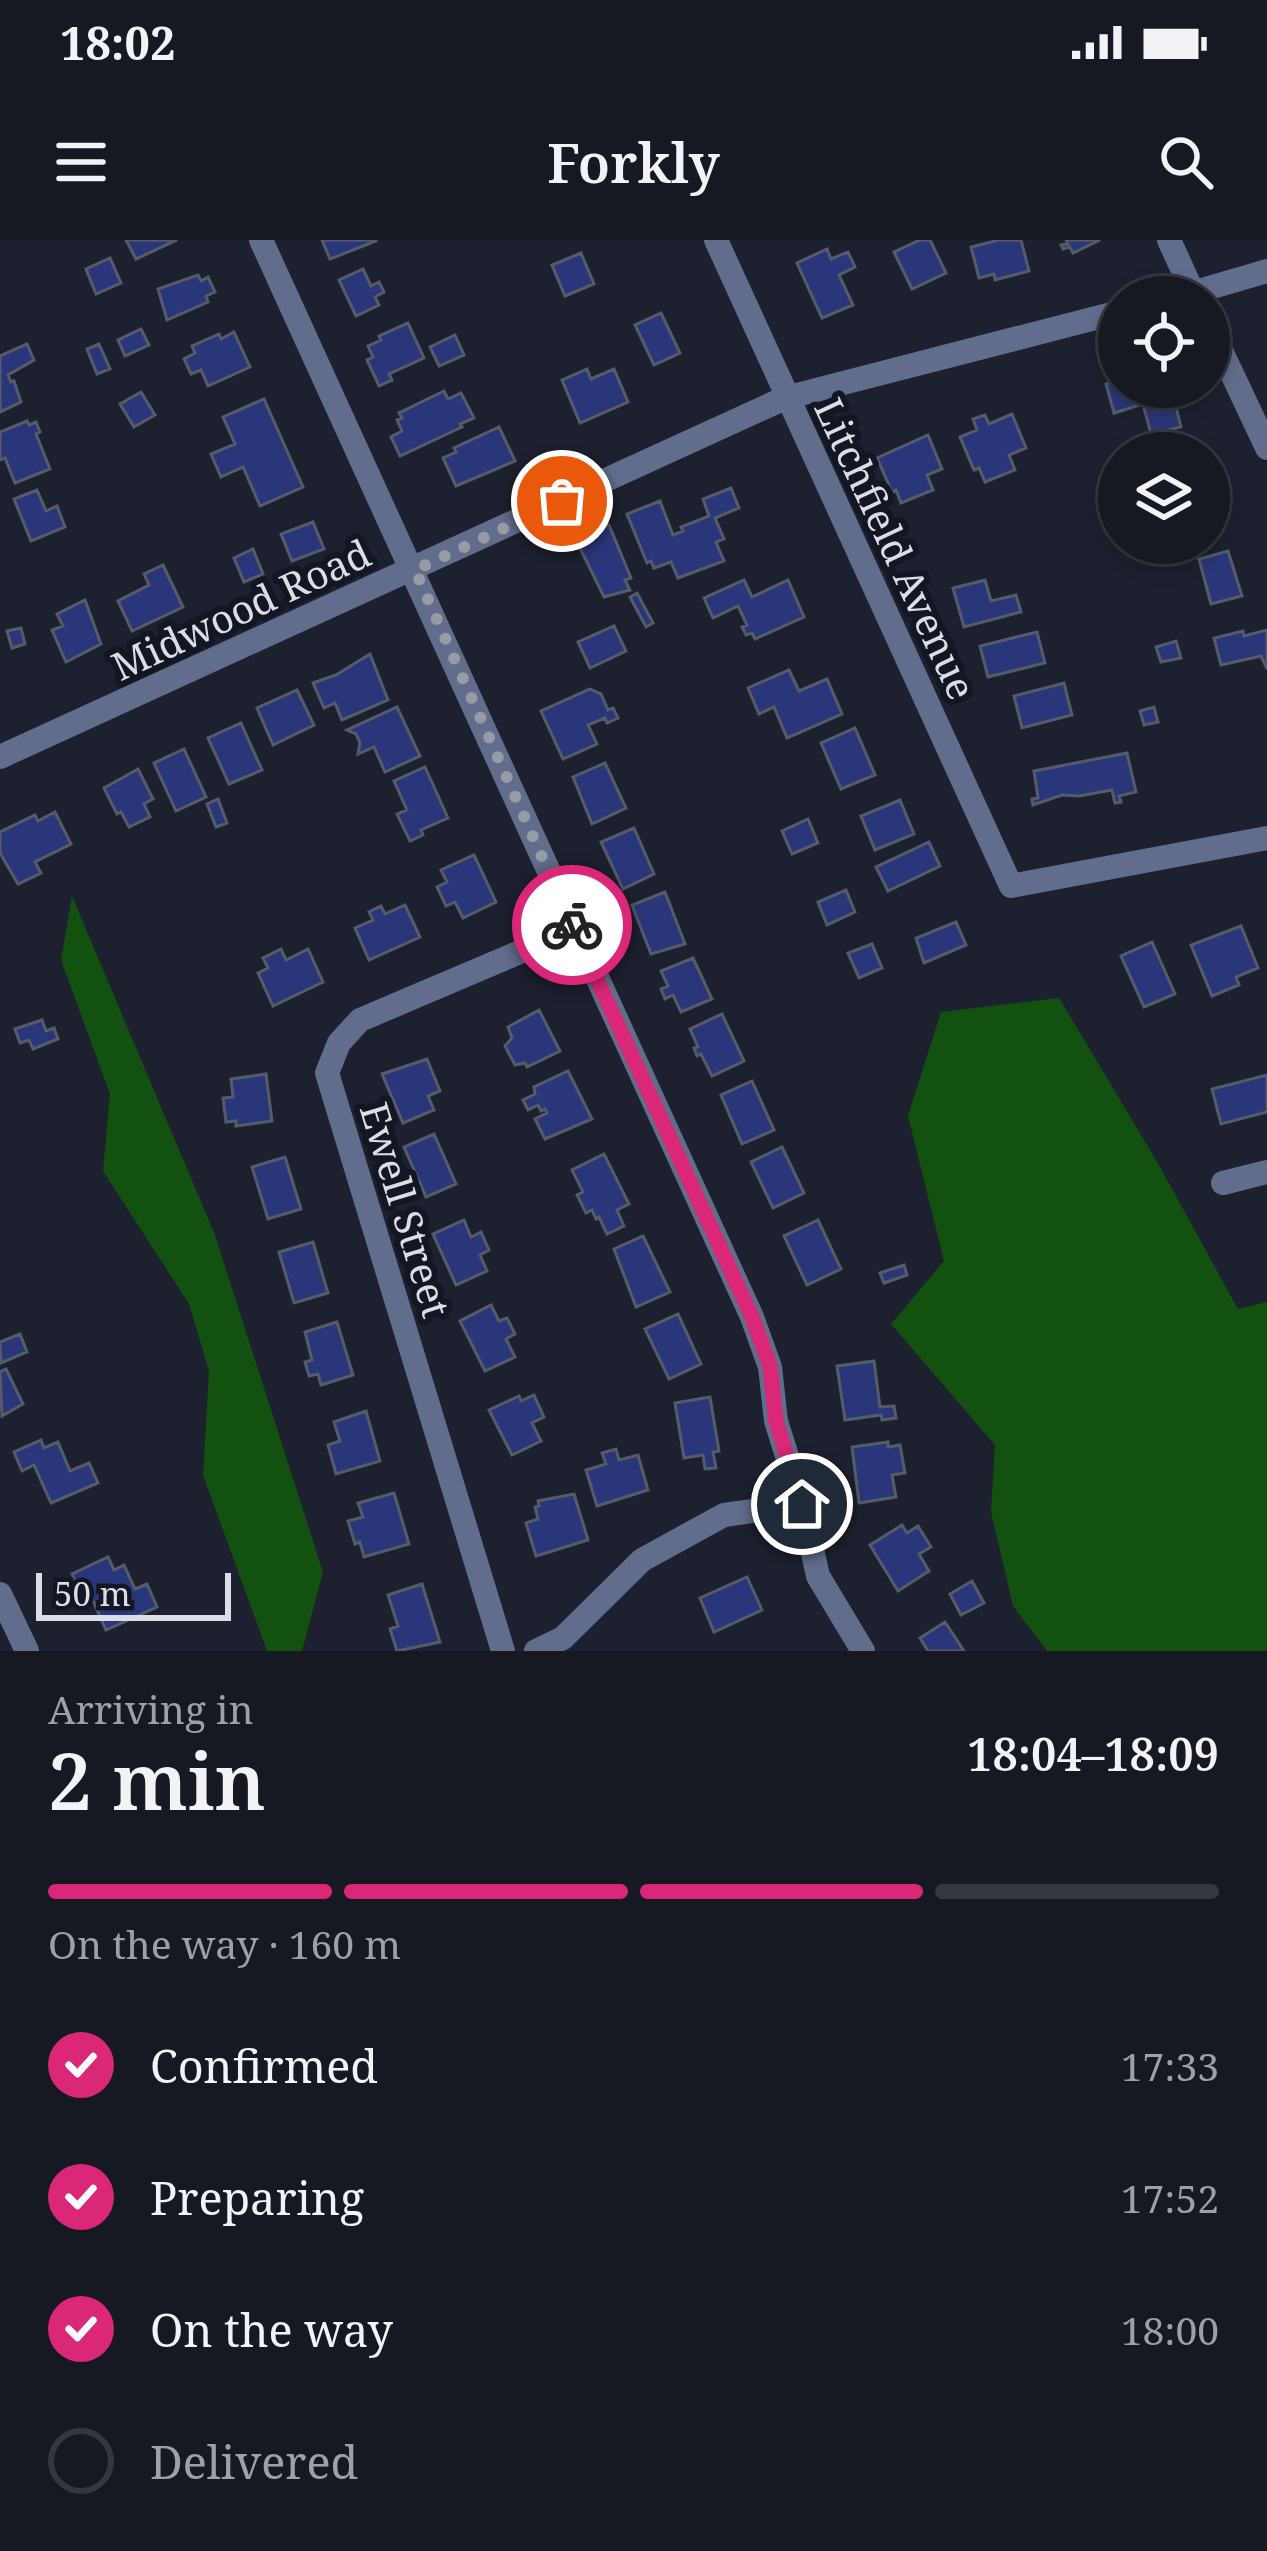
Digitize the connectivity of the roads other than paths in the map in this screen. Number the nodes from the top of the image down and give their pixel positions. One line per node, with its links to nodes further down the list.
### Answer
1 (261, 240): 11 (street)
2 (716, 240): 9 (street, Litchfield Avenue)
3 (1169, 240): 5 (street)
4 (1267, 271): 6 (street)
5 (1182, 276)
6 (1230, 283)
7 (1098, 317): 9 (street, Midwood Road)
8 (1230, 370): 10 (street)
9 (785, 398): 11 (street, Midwood Road); 13 (street, Litchfield Avenue)
10 (1267, 448)
11 (415, 570): 12 (street, Midwood Road); 14 (street)
12 (0, 757)
13 (1267, 838)
14 (574, 928): 17 (street); 20 (street, Ewell Street)
15 (1267, 1172): 16 (street)
16 (1223, 1183)
17 (802, 1504): 21 (street); 22 (street)
18 (0, 1594): 19 (street)
19 (27, 1651)
20 (503, 1651)
21 (536, 1651)
22 (862, 1651)

